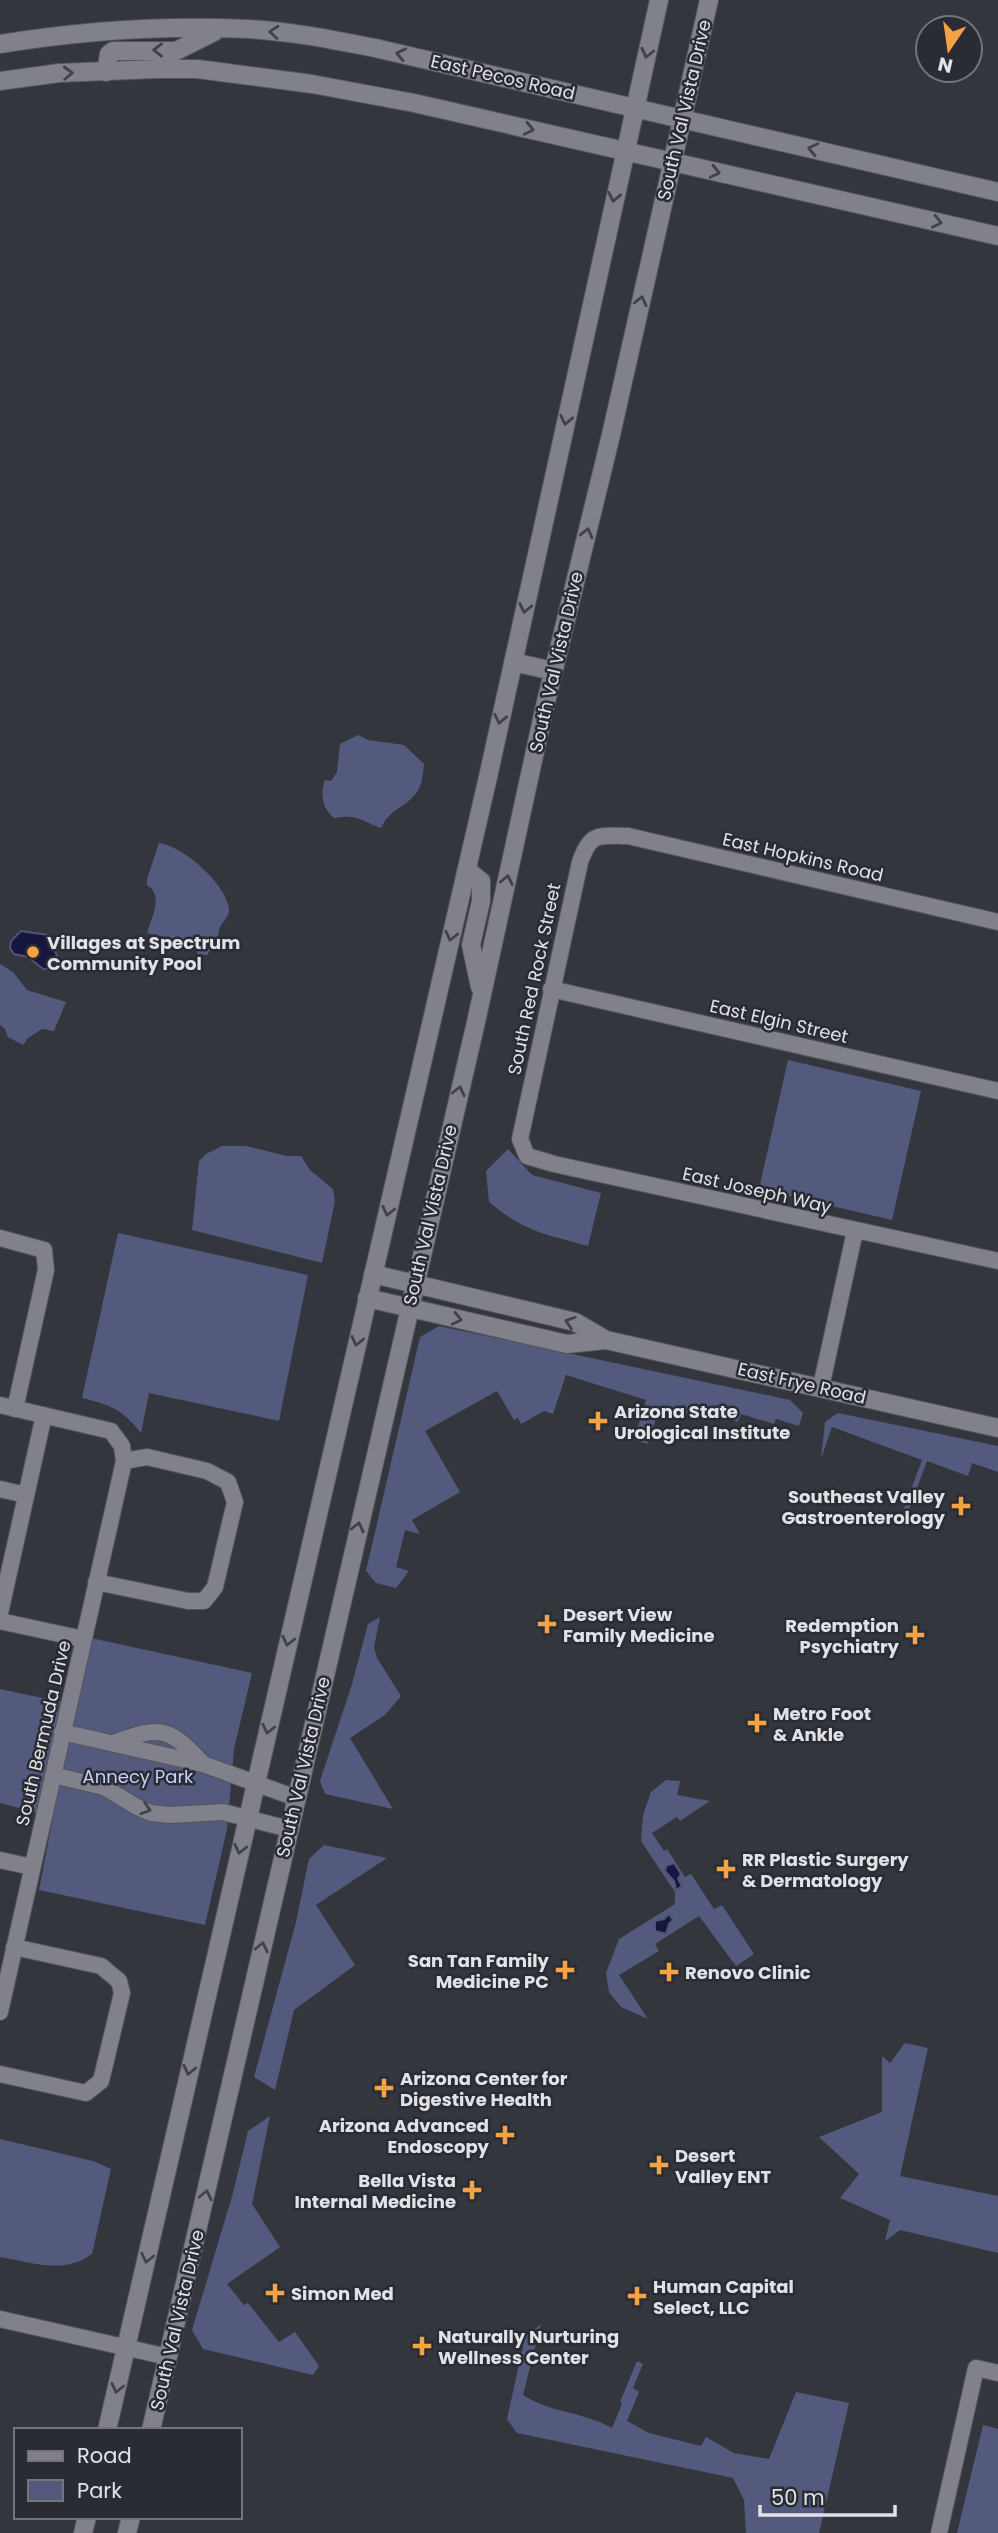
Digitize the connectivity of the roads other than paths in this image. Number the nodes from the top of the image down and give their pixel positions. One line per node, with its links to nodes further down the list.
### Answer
1 (659, 0): 7 (main road, one-way to 7)
2 (709, 0): 8 (main road, South Val Vista Drive)
3 (220, 29): 4 (main road, East Pecos Road); 5 (main road, one-way to 5); 7 (main road, East Pecos Road, one-way to 3)
4 (0, 44)
5 (106, 72): 6 (main road, one-way to 5); 9 (main road, one-way to 9)
6 (0, 81)
7 (634, 107): 8 (main road, East Pecos Road); 9 (main road)
8 (682, 118): 10 (main road, South Val Vista Drive); 11 (main road, East Pecos Road, one-way to 8)
9 (624, 150): 10 (main road); 13 (main road, one-way to 13)
10 (673, 162): 12 (main road, one-way to 12); 14 (main road, South Val Vista Drive, one-way to 10)
11 (998, 192)
12 (998, 236)
13 (513, 662): 14 (main road); 16 (main road, one-way to 16)
14 (553, 671): 19 (main road, South Val Vista Drive, one-way to 14)
15 (599, 836): 17 (street, East Hopkins Road); 18 (street, South Red Rock Street)
16 (467, 870): 19 (main road); 25 (main road, one-way to 25)
17 (998, 922)
18 (551, 989): 20 (street, East Elgin Street); 21 (street, South Red Rock Street)
19 (482, 994): 26 (main road, South Val Vista Drive, one-way to 19)
20 (998, 1091)
21 (520, 1139): 22 (street, East Joseph Way)
22 (855, 1231): 24 (street, East Joseph Way); 30 (street)
23 (0, 1238): 31 (street)
24 (998, 1261)
25 (373, 1274): 26 (main road, East Frye Road); 27 (main road)
26 (414, 1284): 28 (main road, South Val Vista Drive); 29 (main road, East Frye Road, one-way to 26)
27 (367, 1298): 28 (main road, East Frye Road); 43 (main road, one-way to 43)
28 (408, 1308): 29 (main road, East Frye Road, one-way to 29); 44 (main road, South Val Vista Drive, one-way to 28)
29 (606, 1340): 30 (main road, East Frye Road)
30 (821, 1387): 33 (main road, East Frye Road)
31 (8, 1407): 32 (street)
32 (44, 1415): 34 (street); 36 (street)
33 (998, 1428)
34 (124, 1461): 37 (street, South Bermuda Drive); 37 (street)
35 (0, 1489): 36 (street)
36 (26, 1495): 38 (street)
37 (96, 1582): 40 (street, South Bermuda Drive)
38 (0, 1613)
39 (0, 1621): 40 (street)
40 (83, 1639): 41 (street, South Bermuda Drive)
41 (62, 1732): 42 (street, South Bermuda Drive); 43 (street)
42 (53, 1775): 45 (street, one-way to 45); 48 (street, South Bermuda Drive)
43 (255, 1782): 44 (street); 45 (main road)
44 (296, 1798): 46 (main road, South Val Vista Drive)
45 (247, 1819): 46 (street); 53 (main road, one-way to 53)
46 (289, 1829): 54 (main road, South Val Vista Drive, one-way to 46)
47 (0, 1860): 48 (street)
48 (32, 1867): 49 (street, South Bermuda Drive)
49 (14, 1947): 50 (street, South Bermuda Drive); 51 (street)
50 (0, 2012)
51 (0, 2074)
52 (0, 2319): 53 (street)
53 (126, 2347): 54 (street); 56 (main road, one-way to 56)
54 (168, 2357): 57 (main road, South Val Vista Drive)
55 (998, 2373): 58 (street)
56 (107, 2428)
57 (151, 2428)
58 (939, 2533)

